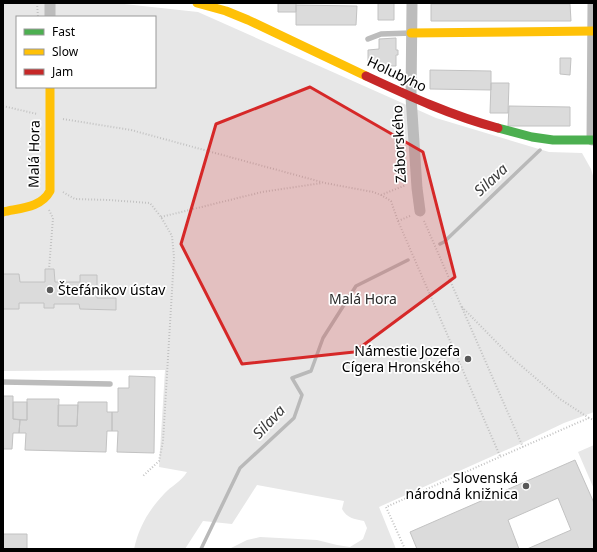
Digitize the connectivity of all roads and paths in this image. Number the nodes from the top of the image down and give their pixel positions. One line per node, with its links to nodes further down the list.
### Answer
1 (37, 3): 6 (path)
2 (50, 3): 7 (street)
3 (197, 3): 12 (street, Holubyho)
4 (412, 3): 9 (street, Záborského)
5 (593, 3): 8 (street)
6 (38, 16)
7 (50, 16)
8 (593, 31): 9 (street); 15 (street)
9 (411, 32): 10 (lane); 12 (street, Záborského)
10 (368, 39)
11 (50, 88): 14 (street, Malá Hora)
12 (411, 97): 15 (street, Holubyho); 16 (street, Záborského)
13 (3, 106): 14 (path)
14 (50, 117): 17 (path); 18 (street, Malá Hora)
15 (593, 140)
16 (416, 181): 19 (path); 21 (street, Záborského)
17 (325, 183): 19 (path); 23 (path)
18 (51, 186): 20 (street, Malá Hora); 23 (path)
19 (381, 195): 24 (path)
20 (45, 200): 22 (street, Malá Hora); 25 (path)
21 (420, 211): 24 (path); 26 (path)
22 (3, 212)
23 (161, 217): 33 (path)
24 (398, 221): 32 (path)
25 (49, 269)
26 (461, 307): 29 (path); 31 (path)
27 (3, 382): 28 (lane)
28 (110, 384)
29 (590, 418): 30 (path); 31 (path)
30 (594, 420)
31 (523, 446): 32 (path)
32 (500, 456): 34 (path)
33 (143, 476)
34 (405, 549)

